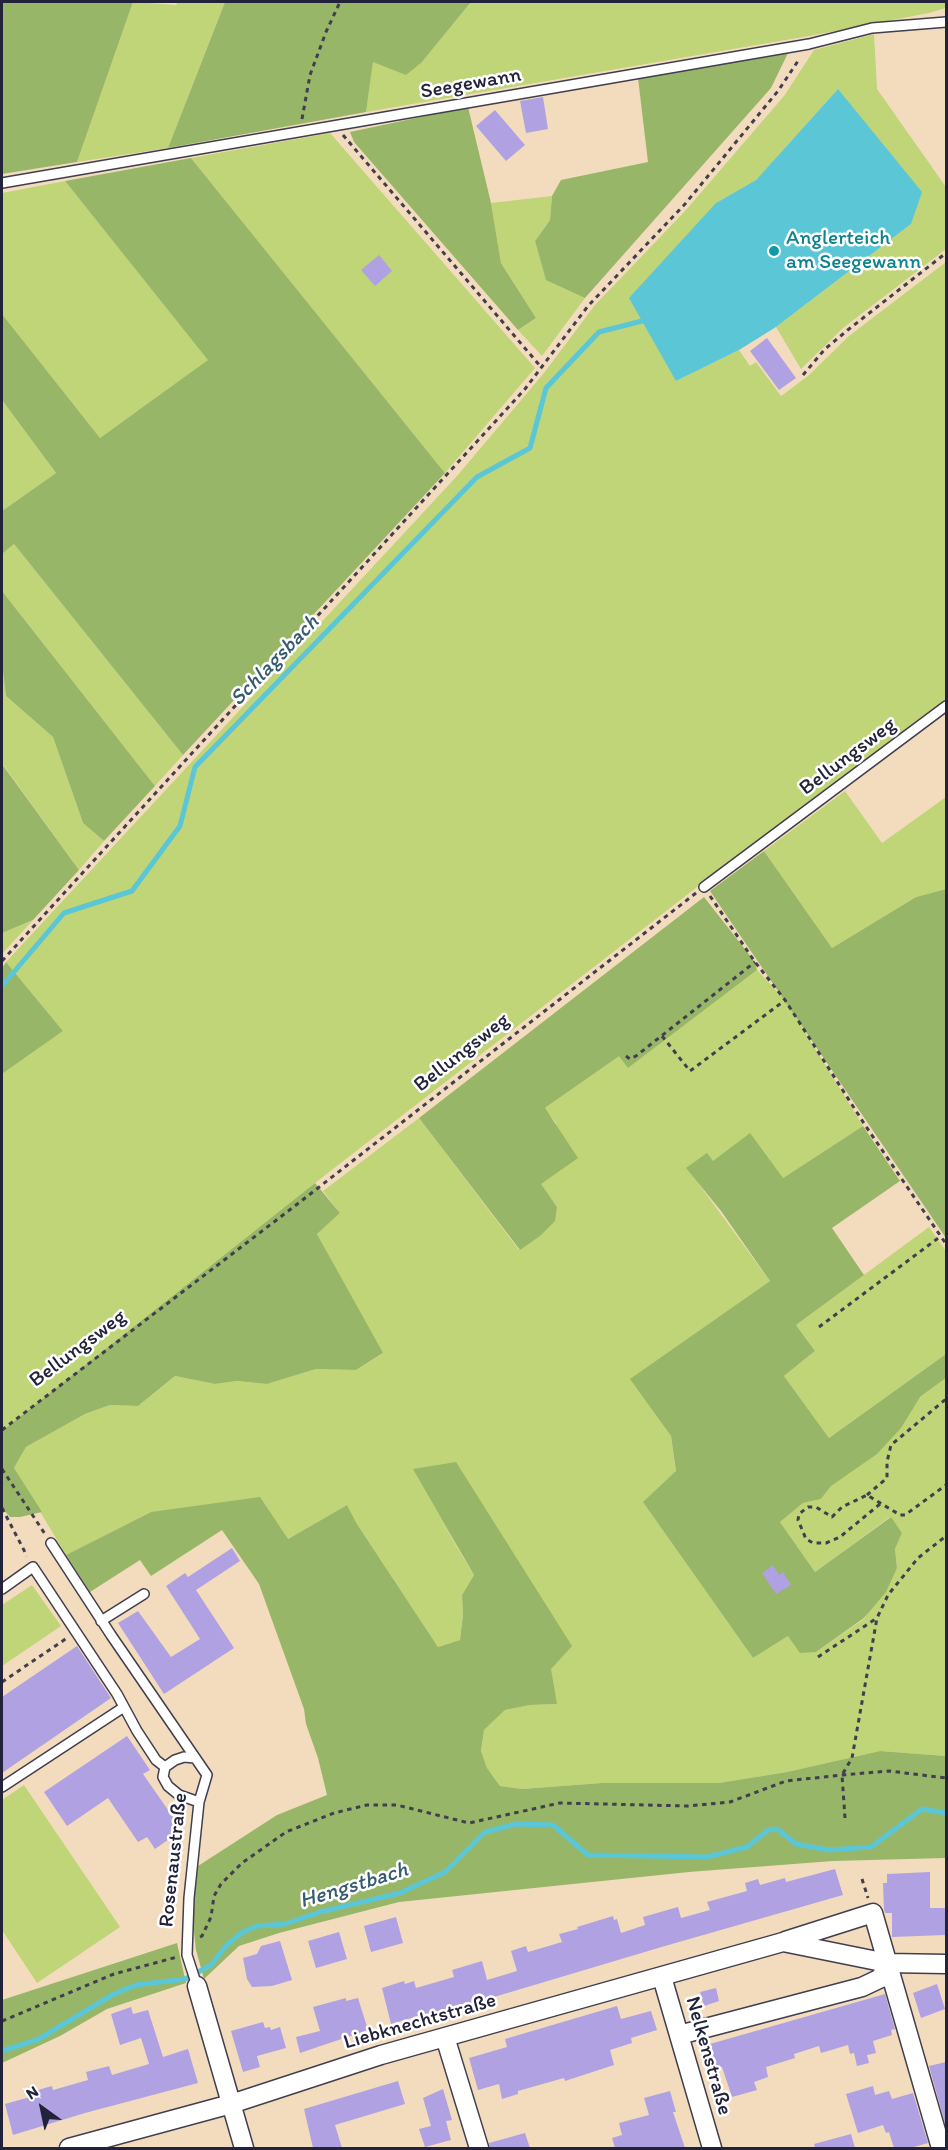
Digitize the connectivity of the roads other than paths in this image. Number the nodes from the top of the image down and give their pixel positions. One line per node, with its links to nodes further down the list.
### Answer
1 (946, 22): 2 (lane, Seegewann)
2 (2, 183)
3 (946, 706): 4 (lane, Bellungsweg)
4 (704, 887)
5 (51, 1544): 8 (lane, Rosenaustraße)
6 (2, 1589): 9 (lane)
7 (144, 1594): 8 (lane)
8 (101, 1622): 10 (lane, Rosenaustraße)
9 (124, 1707): 11 (lane); 12 (lane)
10 (195, 1758): 11 (lane); 13 (lane, Rosenaustraße)
11 (165, 1767): 13 (lane)
12 (2, 1787)
13 (199, 1802): 18 (lane, Rosenaustraße)
14 (783, 1942): 15 (street, Liebknechtstraße); 15 (street, Liebknechtstraße); 17 (street, Liebknechtstraße)
15 (887, 1963): 16 (street, Liebknechtstraße); 19 (street); 26 (street)
16 (946, 1964)
17 (662, 1977): 19 (street, Nelkenstraße); 20 (street, Liebknechtstraße)
18 (197, 1986): 21 (street, Rosenaustraße)
19 (679, 2035): 25 (street, Nelkenstraße)
20 (445, 2037): 21 (street, Liebknechtstraße); 24 (street)
21 (231, 2104): 22 (street, Liebknechtstraße); 23 (street, Rosenaustraße)
22 (69, 2148)
23 (244, 2148)
24 (479, 2148)
25 (712, 2148)
26 (941, 2148)

